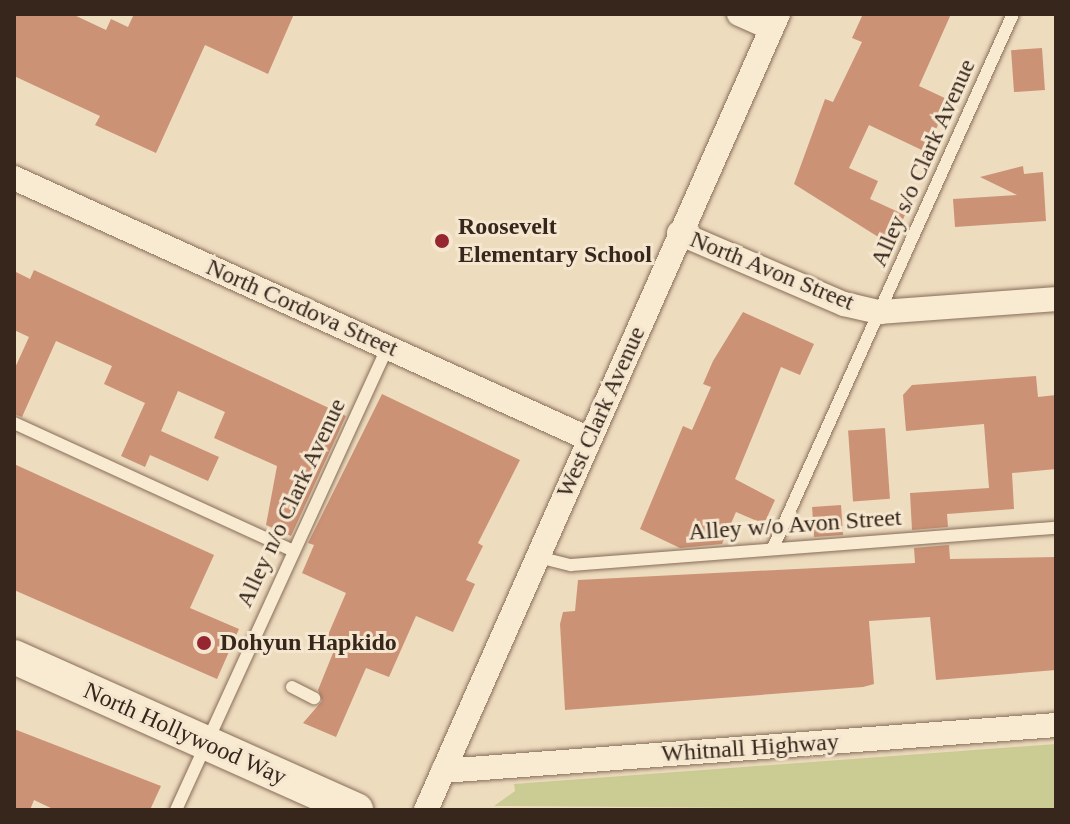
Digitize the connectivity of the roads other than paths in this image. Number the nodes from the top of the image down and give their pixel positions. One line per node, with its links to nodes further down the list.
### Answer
1 (739, 14): 3 (street)
2 (1013, 14): 7 (lane, Alley s/o Clark Avenue)
3 (774, 21): 5 (street, West Clark Avenue)
4 (14, 178): 8 (street, North Cordova Street)
5 (679, 233): 7 (street, North Avon Street); 10 (street, West Clark Avenue)
6 (1056, 299): 7 (street, North Avon Street)
7 (880, 312): 12 (lane, Alley s/o Clark Avenue)
8 (388, 346): 10 (street, North Cordova Street); 13 (lane, Alley n/o Clark Avenue)
9 (14, 423): 13 (lane)
10 (589, 439): 14 (street, West Clark Avenue)
11 (1056, 528): 12 (lane, Alley w/o Avon Street)
12 (773, 548): 14 (lane, Alley w/o Avon Street)
13 (292, 550): 19 (lane, Alley n/o Clark Avenue)
14 (538, 557): 20 (street, West Clark Avenue)
15 (14, 657): 19 (main road, North Hollywood Way)
16 (292, 687): 17 (lane)
17 (314, 698)
18 (1056, 725): 20 (street, Whitnall Highway)
19 (205, 745): 21 (lane, Alley n/o Clark Avenue); 22 (main road, North Hollywood Way)
20 (443, 771): 23 (street, West Clark Avenue)
21 (176, 810)
22 (356, 810)
23 (426, 810)

